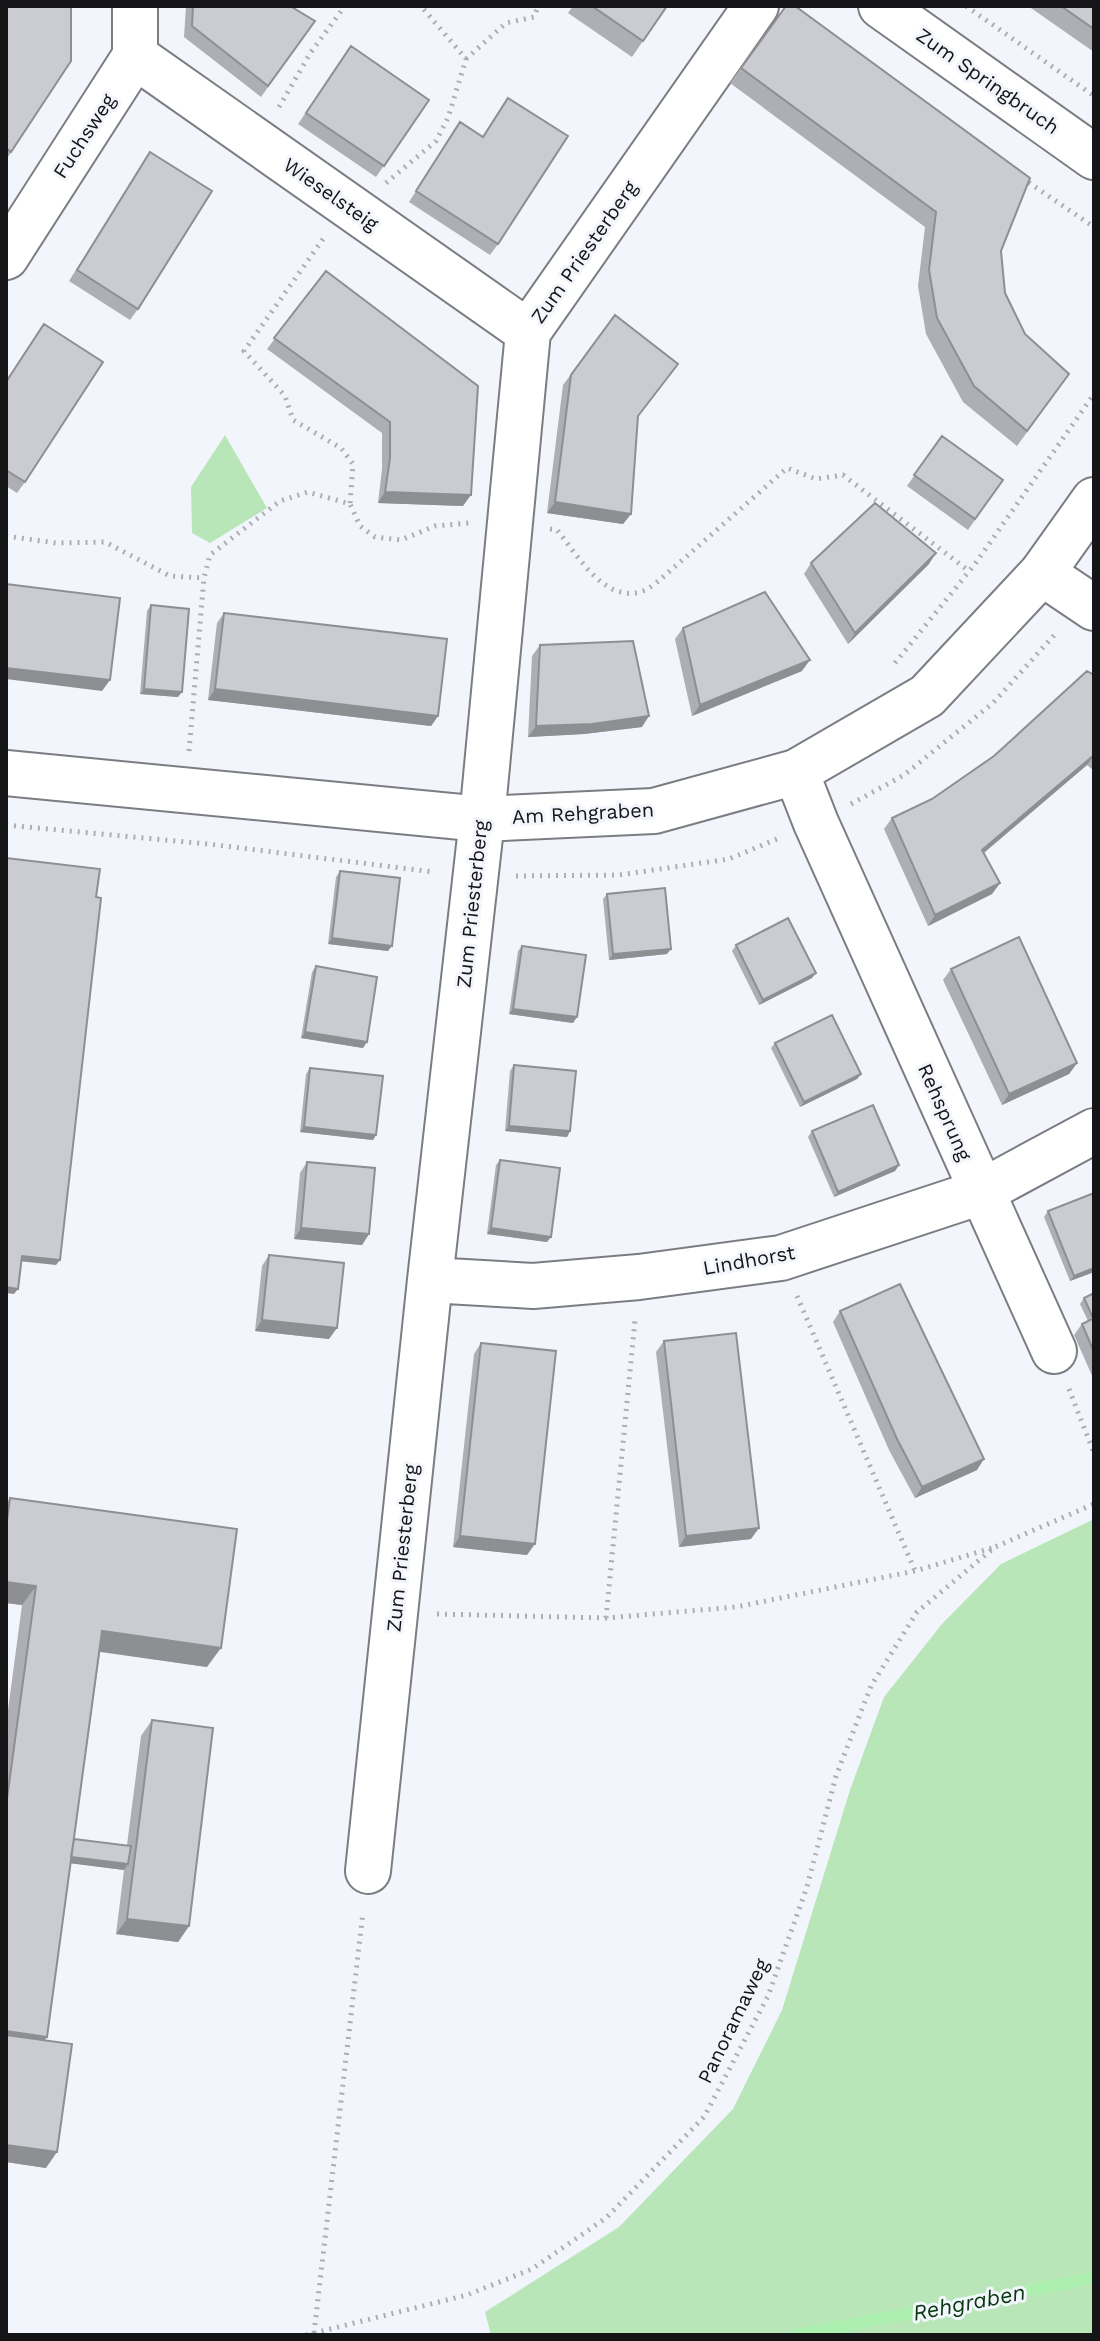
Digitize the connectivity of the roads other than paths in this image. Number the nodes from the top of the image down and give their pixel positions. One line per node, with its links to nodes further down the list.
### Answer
1 (135, 6): 4 (street)
2 (756, 6): 7 (street, Zum Priesterberg)
3 (901, 12): 5 (street, Zum Springbruch)
4 (135, 56): 6 (street, Fuchsweg); 7 (street, Wieselsteig)
5 (1094, 157)
6 (6, 257)
7 (528, 332): 13 (street, Zum Priesterberg)
8 (1094, 500): 9 (street, Am Rehgraben)
9 (1042, 573): 10 (street); 11 (street, Am Rehgraben)
10 (1094, 608)
11 (796, 772): 13 (street, Am Rehgraben); 15 (street, Rehsprung)
12 (6, 773): 13 (street, Am Rehgraben)
13 (482, 819): 16 (street, Zum Priesterberg)
14 (1094, 1131): 15 (street, Lindhorst)
15 (981, 1192): 16 (street, Lindhorst); 17 (street, Rehsprung)
16 (430, 1280): 18 (street, Zum Priesterberg)
17 (1054, 1351)
18 (368, 1871)

